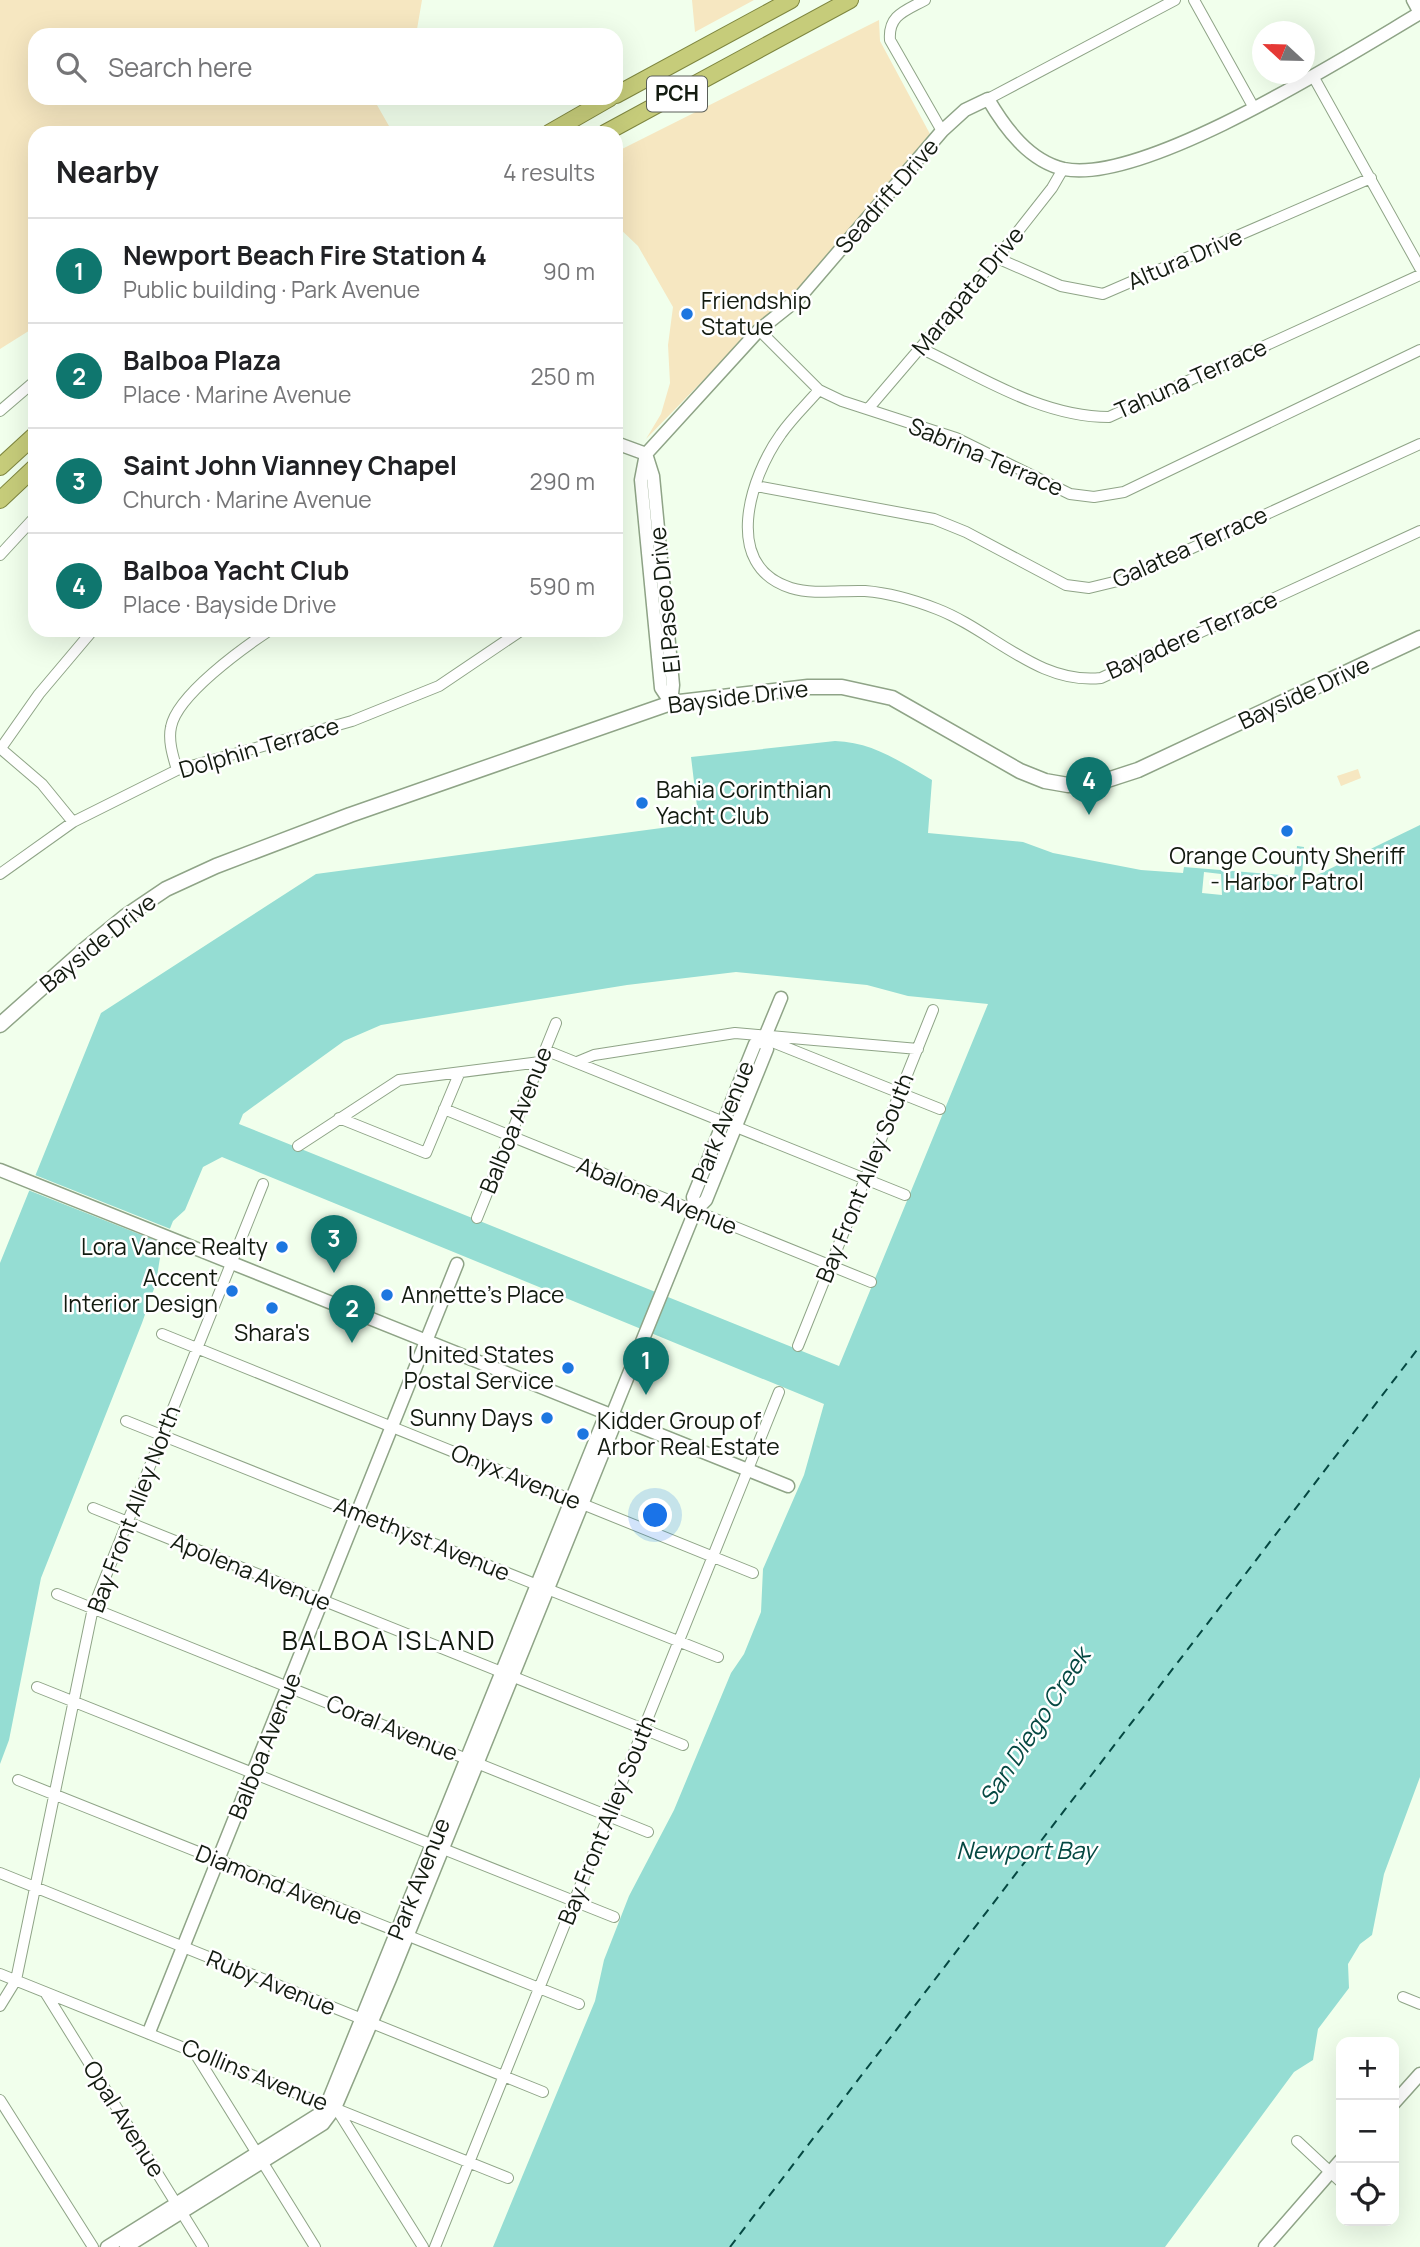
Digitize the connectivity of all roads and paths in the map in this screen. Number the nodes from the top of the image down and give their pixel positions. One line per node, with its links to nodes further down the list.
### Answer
1 (776, 0): 9 (highway)
2 (791, 0): 9 (highway, PCH)
3 (850, 0): 18 (highway, PCH)
4 (925, 0): 19 (street)
5 (1175, 0): 14 (street, Seadrift Drive)
6 (1194, 0): 16 (street)
7 (1413, 0): 8 (street)
8 (1420, 13): 10 (street)
9 (758, 18): 13 (highway, PCH)
10 (1315, 75)
11 (1315, 80): 21 (street)
12 (1298, 84): 16 (street)
13 (623, 91)
14 (988, 99): 19 (street, Seadrift Drive); 20 (street)
15 (598, 105): 17 (highway)
16 (1254, 108): 20 (street)
17 (561, 126)
18 (618, 126)
19 (942, 131): 25 (street, Seadrift Drive)
20 (1063, 169): 22 (street, Marapata Drive)
21 (1371, 178): 22 (street, Altura Drive); 23 (street)
22 (997, 258): 26 (street, Marapata Drive)
23 (1420, 268)
24 (1420, 275): 26 (street, Tahuna Terrace)
25 (759, 330): 29 (street, Sabrina Terrace); 35 (street, Seadrift Drive)
26 (920, 348): 30 (street, Marapata Drive)
27 (1420, 350): 30 (street, Sabrina Terrace)
28 (28, 387): 31 (street)
29 (819, 390): 30 (street, Sabrina Terrace); 38 (street, Bayadere Terrace)
30 (868, 409)
31 (0, 411)
32 (28, 441): 36 (highway)
33 (1420, 444): 38 (street, Galatea Terrace)
34 (623, 446): 35 (street)
35 (646, 454): 47 (street, El Paseo Drive)
36 (0, 467)
37 (28, 474): 39 (highway)
38 (756, 486): 41 (street, Bayadere Terrace)
39 (0, 500)
40 (28, 525): 42 (street)
41 (1420, 531)
42 (0, 555)
43 (87, 637): 48 (street)
44 (261, 637): 49 (street)
45 (513, 637): 49 (street, Dolphin Terrace)
46 (1420, 638): 47 (main road, Bayside Drive)
47 (671, 703): 55 (main road, Bayside Drive)
48 (0, 748): 50 (street)
49 (177, 770): 50 (street, Dolphin Terrace)
50 (73, 822): 51 (street, Dolphin Terrace)
51 (0, 874)
52 (781, 998): 56 (street, Park Avenue)
53 (933, 1010): 57 (street, Bay Front Alley South)
54 (556, 1023): 58 (street, Balboa Avenue)
55 (0, 1025)
56 (765, 1037): 57 (street); 60 (street); 62 (street); 66 (street, Park Avenue); 67 (street, Park Avenue)
57 (918, 1049): 62 (street, Bay Front Alley South)
58 (545, 1050): 59 (street, Balboa Avenue); 60 (street)
59 (540, 1062): 61 (street); 68 (street, Balboa Avenue)
60 (577, 1062): 66 (street)
61 (458, 1074): 63 (street); 65 (street)
62 (900, 1092): 64 (street); 71 (street, Bay Front Alley South)
63 (444, 1109): 65 (street); 68 (street, Abalone Avenue)
64 (940, 1109)
65 (339, 1118): 69 (street)
66 (724, 1121): 67 (street); 74 (street, Park Avenue)
67 (737, 1126): 71 (street); 74 (street, Park Avenue)
68 (510, 1136): 74 (street, Abalone Avenue); 75 (street, Balboa Avenue)
69 (298, 1146)
70 (0, 1170): 76 (street)
71 (865, 1179): 73 (street); 78 (street, Bay Front Alley South)
72 (263, 1184): 76 (street, Bay Front Alley North)
73 (905, 1195)
74 (695, 1211): 78 (street, Abalone Avenue); 85 (street, Park Avenue)
75 (477, 1217)
76 (231, 1263): 81 (street); 83 (street, Bay Front Alley North)
77 (457, 1264): 81 (street, Balboa Avenue)
78 (831, 1266): 79 (street, Abalone Avenue); 82 (street, Bay Front Alley South)
79 (870, 1282)
80 (162, 1334): 83 (street, Onyx Avenue)
81 (427, 1340): 85 (street); 87 (street, Balboa Avenue)
82 (797, 1346)
83 (197, 1348): 87 (street, Onyx Avenue); 88 (street, Bay Front Alley North)
84 (779, 1392): 89 (street, Bay Front Alley South)
85 (613, 1413): 89 (street); 91 (street, Park Avenue)
86 (126, 1421): 88 (street, Amethyst Avenue)
87 (392, 1427): 91 (street, Onyx Avenue); 93 (street, Balboa Avenue)
88 (162, 1436): 93 (street, Amethyst Avenue); 94 (street, Bay Front Alley North)
89 (748, 1468): 90 (street); 95 (street, Bay Front Alley South)
90 (788, 1486)
91 (576, 1502): 95 (street, Onyx Avenue); 97 (street, Park Avenue)
92 (93, 1508): 94 (street, Apolena Avenue)
93 (359, 1512): 97 (street, Amethyst Avenue); 99 (street, Balboa Avenue)
94 (127, 1522): 99 (street, Apolena Avenue); 100 (street, Bay Front Alley North)
95 (713, 1556): 96 (street, Onyx Avenue); 101 (street, Bay Front Alley South)
96 (753, 1573)
97 (542, 1588): 101 (street, Amethyst Avenue); 103 (street, Park Avenue)
98 (57, 1594): 100 (street, Coral Avenue)
99 (323, 1601): 103 (street, Apolena Avenue); 105 (street, Balboa Avenue)
100 (93, 1608): 105 (street, Coral Avenue); 106 (street, Bay Front Alley North)
101 (679, 1642): 102 (street, Amethyst Avenue); 107 (street, Bay Front Alley South)
102 (718, 1657)
103 (508, 1674): 107 (street, Apolena Avenue); 109 (street, Park Avenue)
104 (37, 1687): 106 (street)
105 (289, 1687): 109 (street, Coral Avenue); 110 (street, Balboa Avenue)
106 (73, 1702): 110 (street); 112 (street, Bay Front Alley North)
107 (644, 1729): 108 (street, Apolena Avenue); 113 (street, Bay Front Alley South)
108 (683, 1745)
109 (473, 1761): 113 (street, Coral Avenue); 115 (street, Park Avenue)
110 (254, 1772): 115 (street); 116 (street, Balboa Avenue)
111 (18, 1780): 112 (street, Diamond Avenue)
112 (53, 1795): 116 (street, Diamond Avenue); 118 (street, Bay Front Alley North)
113 (609, 1815): 114 (street, Coral Avenue); 119 (street, Bay Front Alley South)
114 (648, 1832)
115 (439, 1846): 119 (street); 121 (street, Park Avenue)
116 (218, 1860): 121 (street, Diamond Avenue); 122 (street, Balboa Avenue)
117 (0, 1873): 118 (street, Ruby Avenue)
118 (35, 1887): 122 (street, Ruby Avenue); 124 (street, Bay Front Alley North)
119 (574, 1901): 120 (street); 125 (street, Bay Front Alley South)
120 (614, 1917)
121 (402, 1935): 125 (street, Diamond Avenue); 131 (street, Park Avenue)
122 (183, 1948): 131 (street, Ruby Avenue); 132 (street, Balboa Avenue)
123 (0, 1974): 124 (street, Collins Avenue)
124 (16, 1980): 126 (street, Collins Avenue); 130 (street, Bay Front Alley North)
125 (540, 1989): 128 (street, Diamond Avenue); 135 (street, Bay Front Alley South)
126 (45, 1991): 132 (street, Collins Avenue); 147 (street, Opal Avenue)
127 (1403, 1997): 129 (street)
128 (579, 2004)
129 (1420, 2004)
130 (0, 2006)
131 (368, 2021): 135 (street, Ruby Avenue); 139 (street, Park Avenue)
132 (149, 2032): 133 (street, Collins Avenue)
133 (193, 2049): 139 (street, Collins Avenue); 141 (street)
134 (1420, 2074): 138 (street)
135 (504, 2076): 136 (street, Ruby Avenue); 142 (street, Bay Front Alley South)
136 (543, 2092)
137 (0, 2100): 148 (street)
138 (1397, 2100)
139 (331, 2106): 141 (street, Park Avenue); 142 (street, Collins Avenue); 153 (street)
140 (1297, 2141): 144 (street)
141 (259, 2158): 147 (street, Park Avenue); 152 (street)
142 (469, 2162): 146 (street, Collins Avenue); 154 (street, Bay Front Alley South)
143 (1338, 2163): 144 (street)
144 (1331, 2172): 145 (street); 155 (street)
145 (1336, 2177)
146 (508, 2178)
147 (179, 2208): 149 (street, Park Avenue); 150 (street, Park Avenue); 151 (street, Opal Avenue)
148 (93, 2247)
149 (107, 2247)
150 (126, 2247)
151 (203, 2247)
152 (316, 2247)
153 (423, 2247)
154 (435, 2247)
155 (1265, 2247)

